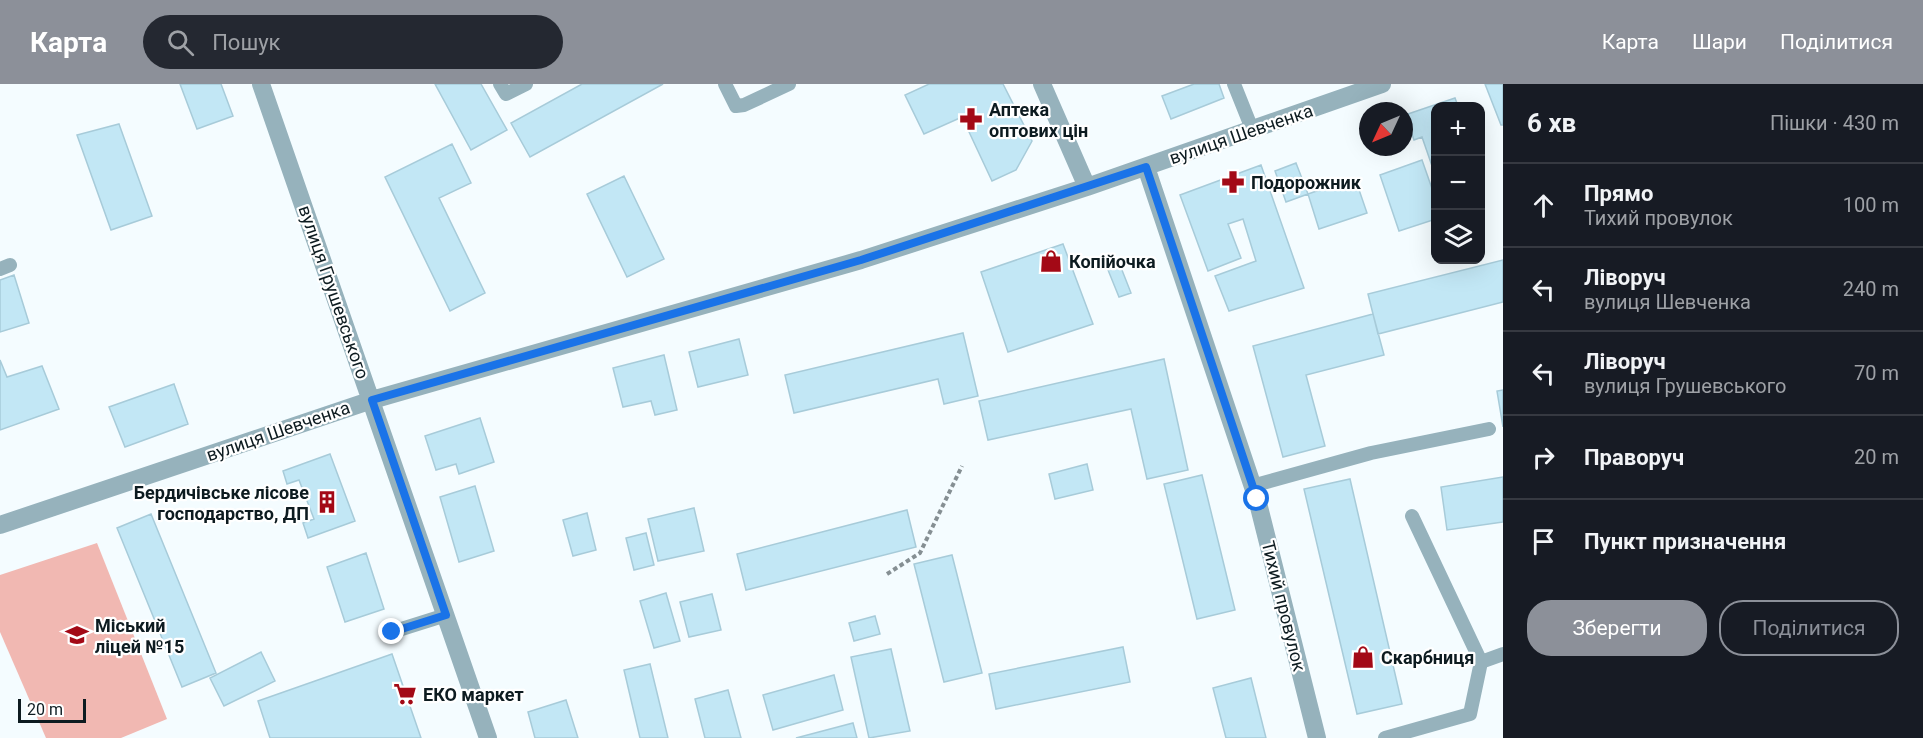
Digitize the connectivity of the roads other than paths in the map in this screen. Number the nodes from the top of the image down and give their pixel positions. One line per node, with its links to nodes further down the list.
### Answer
1 (261, 84): 12 (street, вулиця Грушевського)
2 (500, 84): 3 (lane)
3 (526, 84)
4 (725, 84): 5 (lane)
5 (789, 84)
6 (1042, 84): 11 (street)
7 (1234, 84): 9 (lane)
8 (1382, 84): 9 (street, вулиця Шевченка)
9 (1252, 129): 10 (street, вулиця Шевченка)
10 (1146, 167): 11 (street, вулиця Шевченка); 14 (street, Тихий провулок)
11 (1087, 187): 12 (street, вулиця Шевченка)
12 (372, 400): 16 (street, вулиця Шевченка); 17 (street, вулиця Грушевського)
13 (1489, 429): 14 (lane)
14 (1252, 486): 22 (street, Тихий провулок)
15 (1412, 516): 20 (lane)
16 (0, 525)
17 (446, 615): 18 (lane); 21 (street, вулиця Грушевського)
18 (392, 632)
19 (1503, 654): 20 (lane)
20 (1481, 662): 23 (lane)
21 (488, 738)
22 (1317, 738)
23 (1385, 738)

